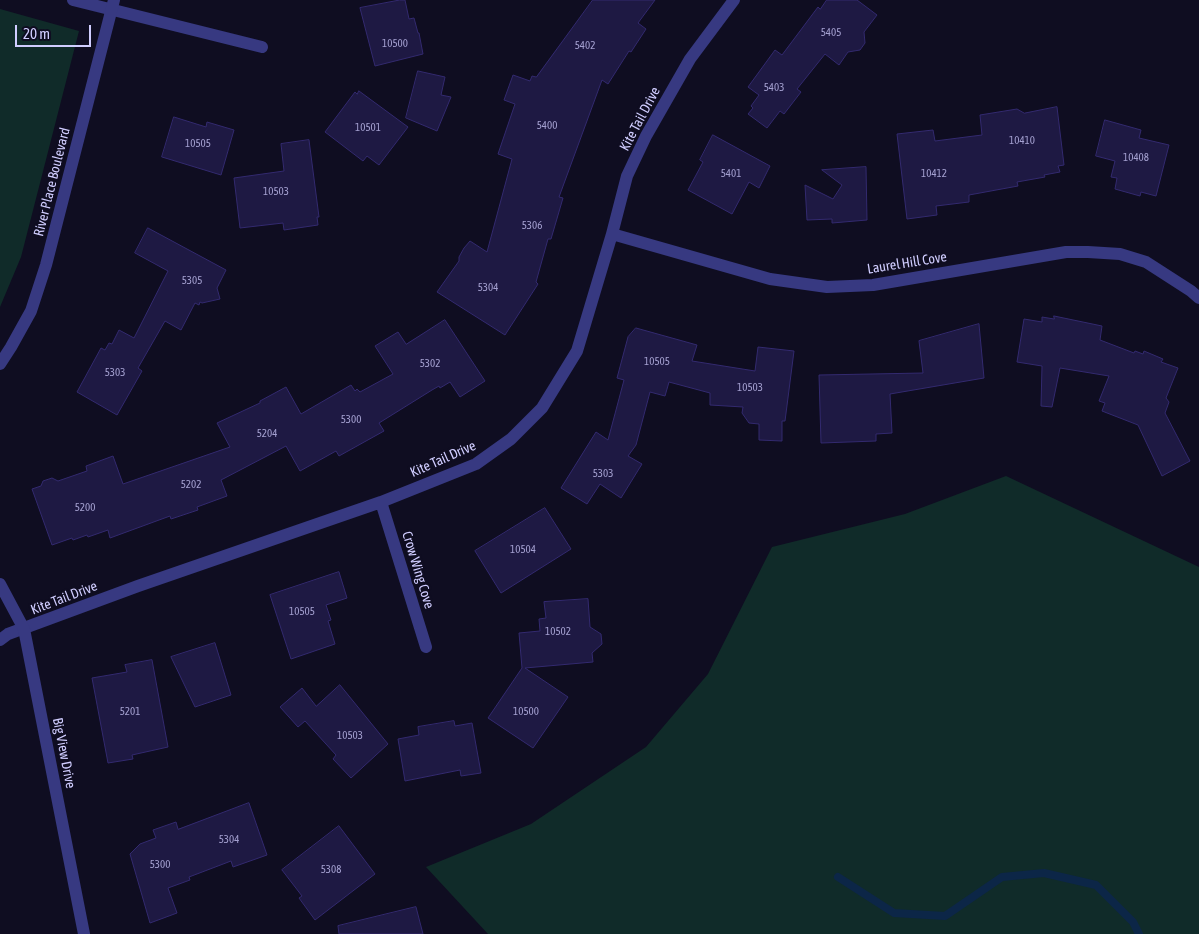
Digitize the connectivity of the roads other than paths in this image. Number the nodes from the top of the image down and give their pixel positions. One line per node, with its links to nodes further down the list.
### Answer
1 (73, 0): 3 (street)
2 (734, 0): 5 (street, Kite Tail Drive)
3 (113, 4): 4 (street); 7 (street, River Place Boulevard)
4 (262, 47)
5 (612, 234): 6 (street, Laurel Hill Cove); 8 (street, Kite Tail Drive)
6 (1199, 298)
7 (0, 364)
8 (381, 502): 10 (street, Kite Tail Drive); 12 (street, Crow Wing Cove)
9 (0, 584): 10 (street, Big View Drive)
10 (24, 629): 11 (street, Kite Tail Drive); 13 (street, Big View Drive)
11 (0, 640)
12 (426, 647)
13 (84, 934)

